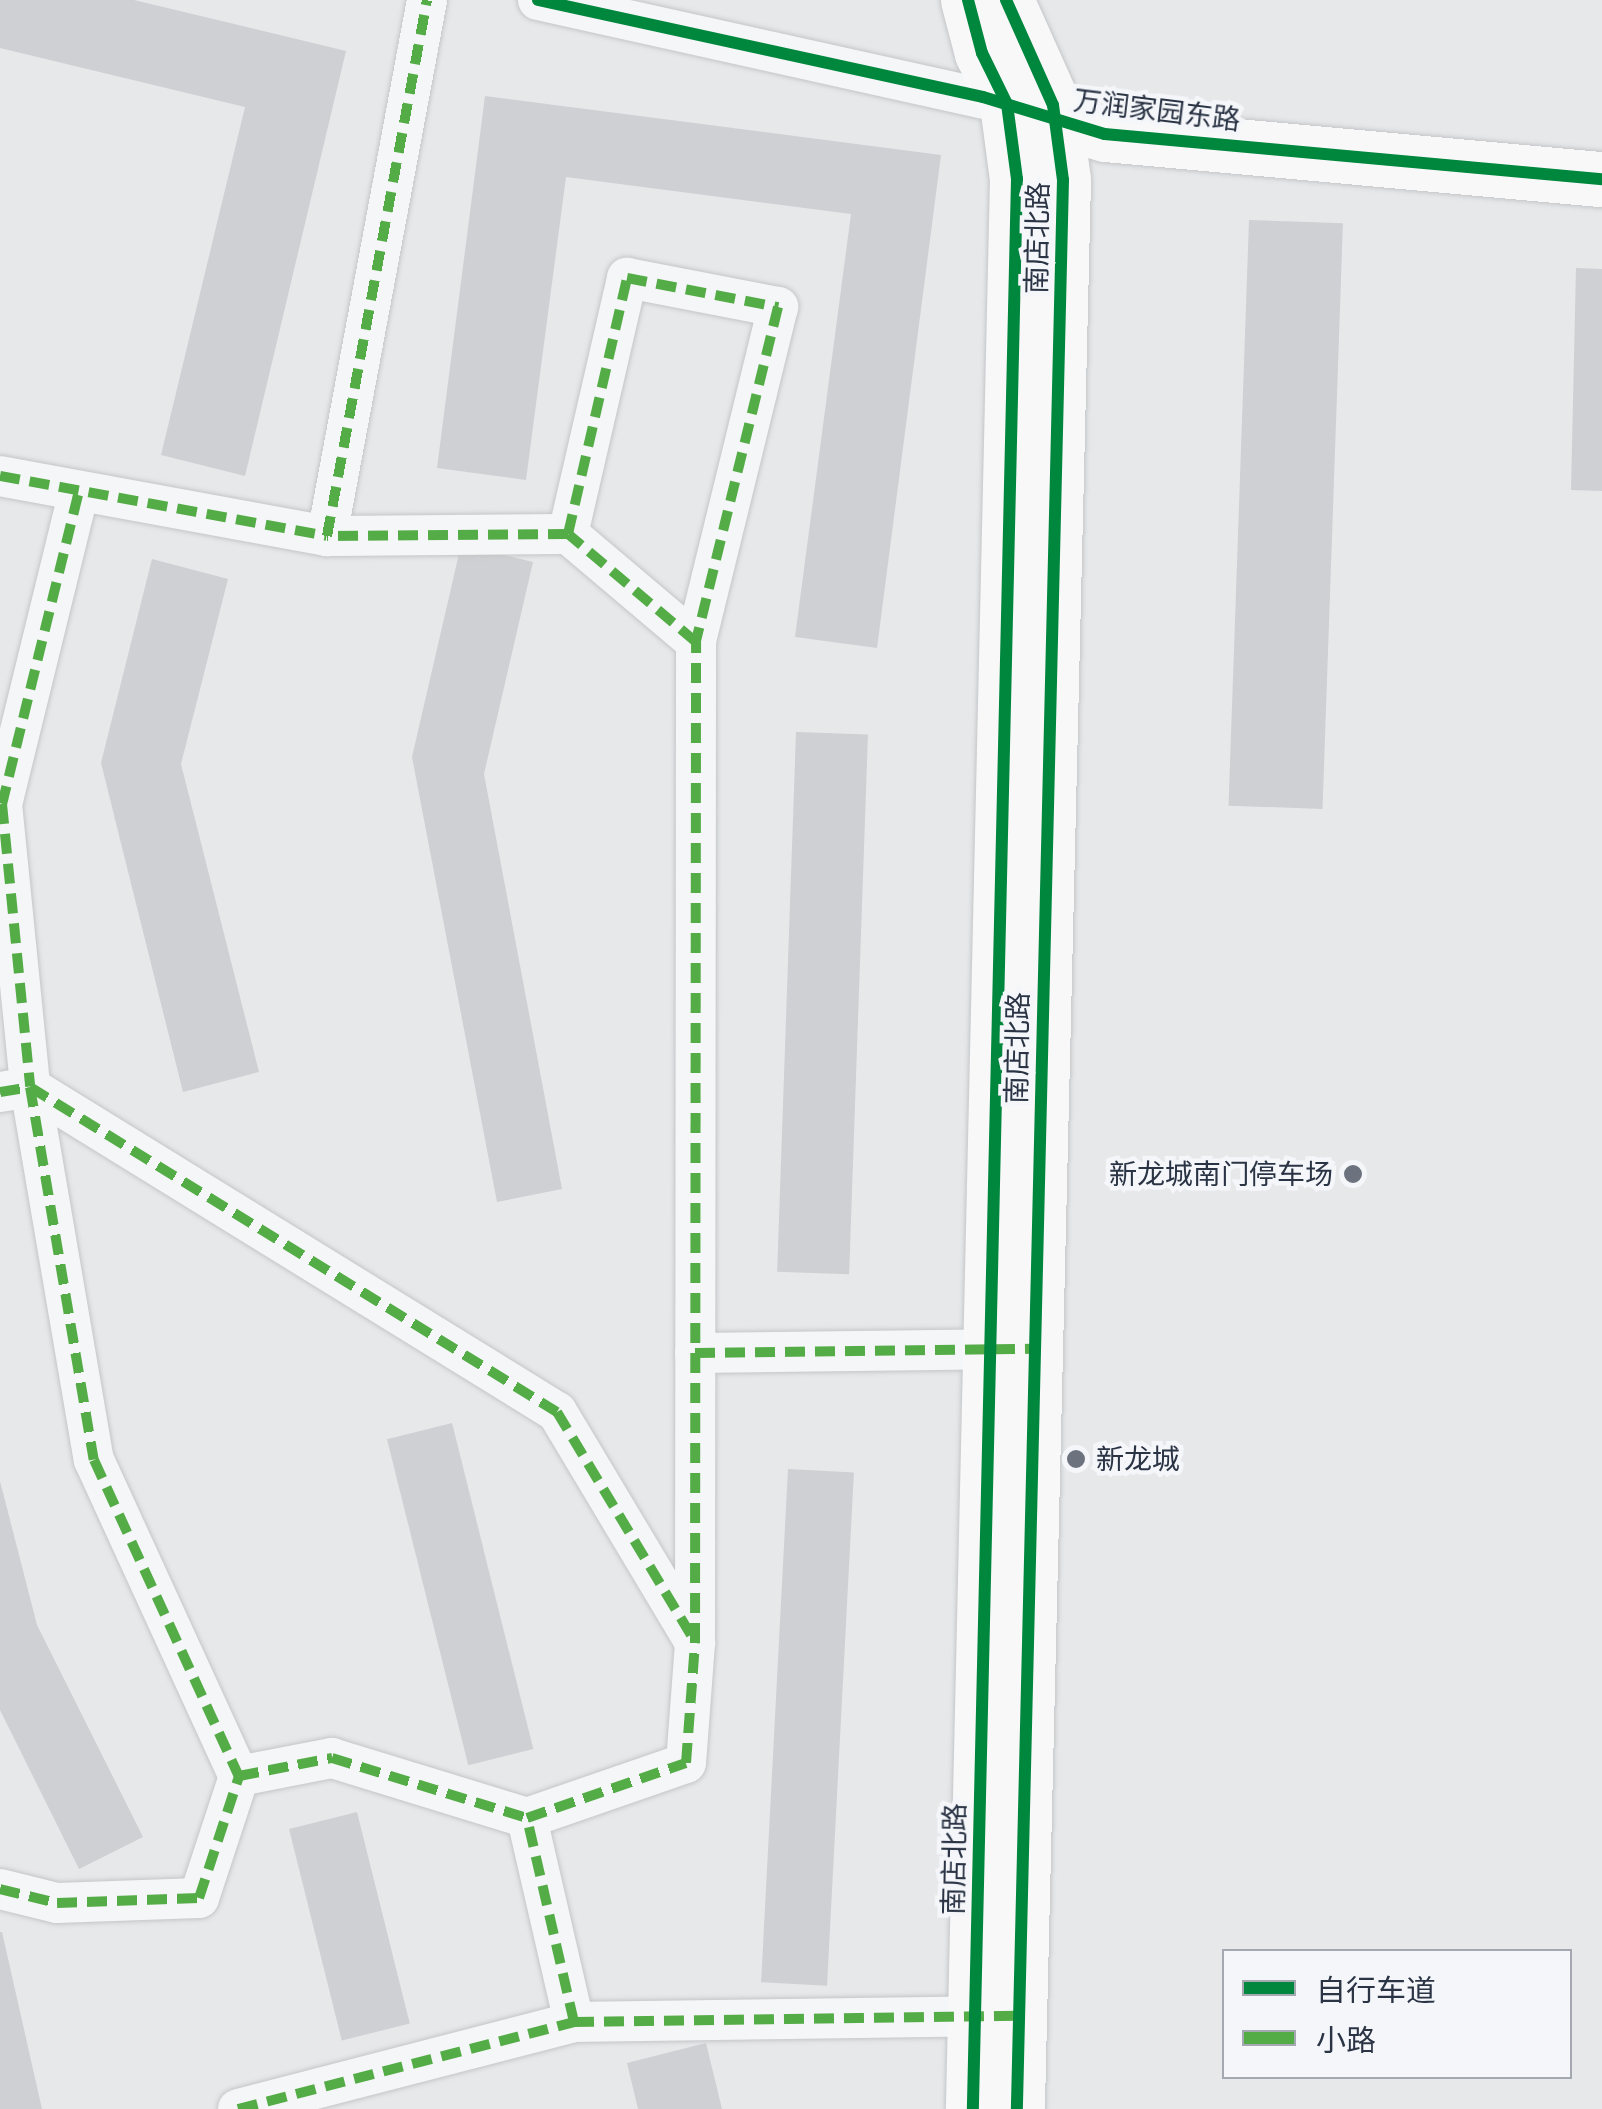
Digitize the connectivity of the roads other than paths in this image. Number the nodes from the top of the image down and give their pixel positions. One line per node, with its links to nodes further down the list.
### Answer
1 (427, 0): 11 (street)
2 (538, 0): 5 (street, 万润家园东路)
3 (968, 0): 5 (main road, 南店北路)
4 (1006, 0): 6 (main road, 南店北路)
5 (1007, 104): 6 (main road, 万润家园东路); 14 (main road, 南店北路)
6 (1058, 122): 7 (main road, 万润家园东路); 14 (main road, 南店北路)
7 (1602, 179)
8 (0, 476): 9 (street)
9 (78, 494): 11 (street); 13 (street)
10 (568, 534): 11 (street); 12 (street); 12 (street)
11 (327, 536)
12 (696, 642): 15 (street)
13 (15, 1089): 16 (street); 17 (street)
14 (1013, 1349): 15 (street); 20 (main road, 南店北路)
15 (695, 1353): 16 (street)
16 (695, 1643): 18 (street)
17 (239, 1776): 18 (street); 19 (street)
18 (527, 1818): 21 (street)
19 (0, 1889)
20 (997, 2016): 21 (street); 23 (main road, 南店北路); 24 (main road, 南店北路)
21 (574, 2022): 22 (street)
22 (238, 2109)
23 (973, 2109)
24 (1017, 2109)

